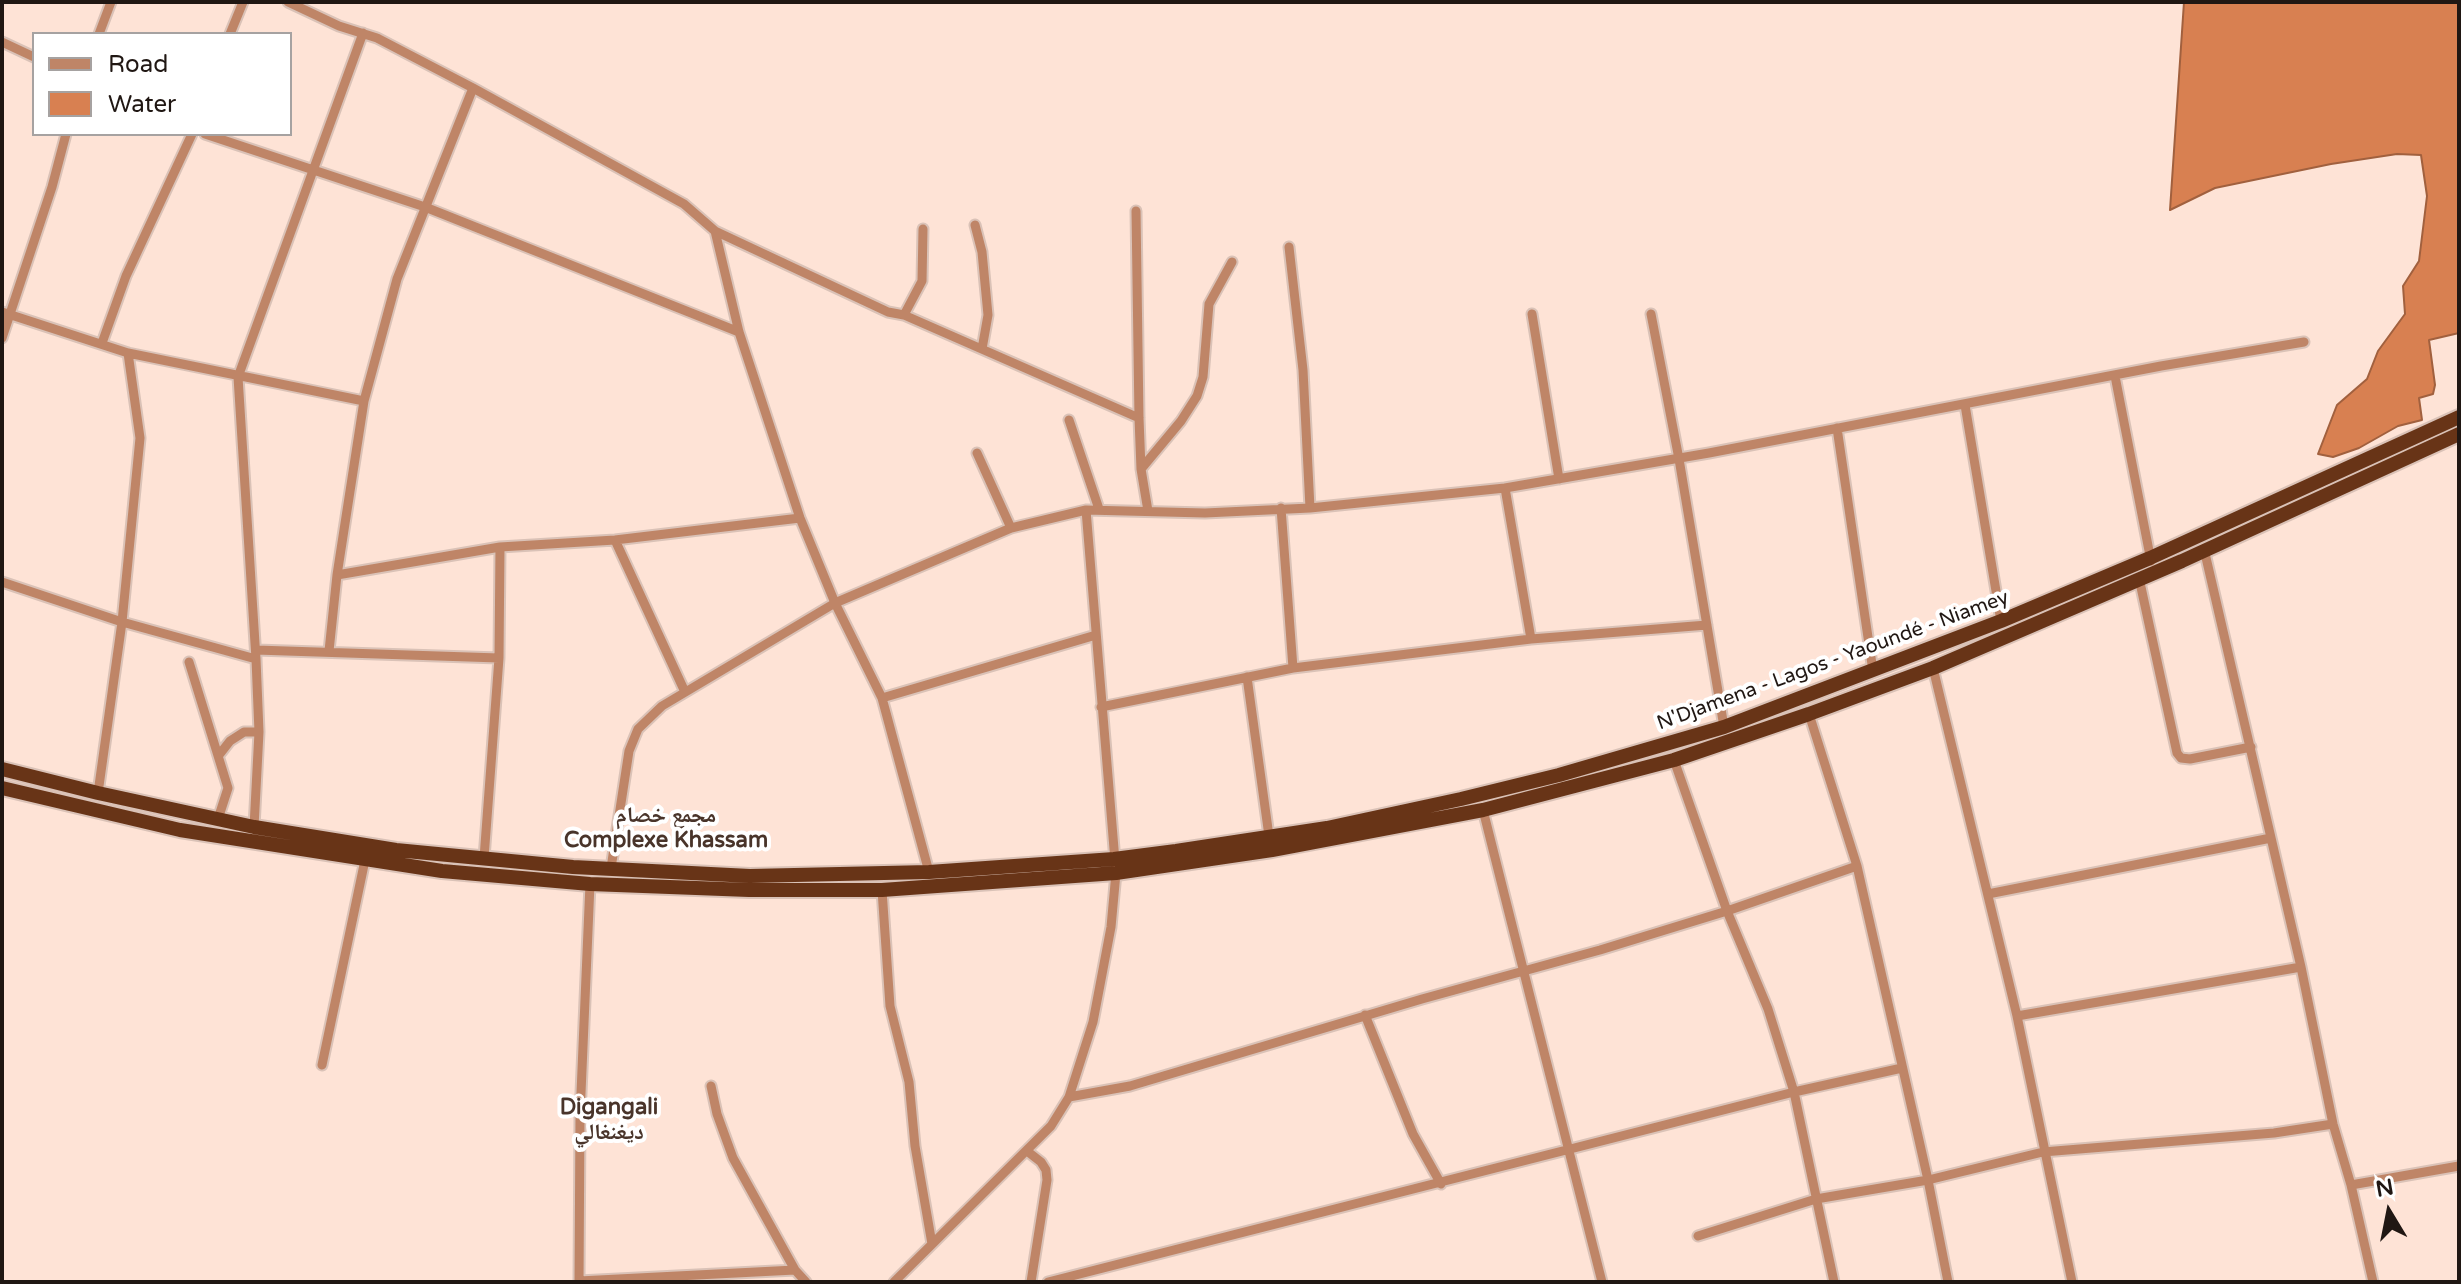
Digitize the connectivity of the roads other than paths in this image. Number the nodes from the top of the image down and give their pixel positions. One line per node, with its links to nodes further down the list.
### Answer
1 (111, 2): 4 (street)
2 (243, 2): 5 (street)
3 (288, 2): 6 (street)
4 (100, 32)
5 (231, 32)
6 (363, 33): 9 (street); 13 (street)
7 (2, 42): 8 (street)
8 (32, 56)
9 (473, 88): 14 (street); 18 (street)
10 (65, 136): 21 (street)
11 (191, 136): 28 (street)
12 (211, 136): 13 (street)
13 (314, 169): 14 (street); 32 (street)
14 (425, 207): 25 (street); 33 (street)
15 (1136, 211): 36 (street)
16 (975, 225): 29 (street)
17 (923, 229): 24 (street)
18 (715, 231): 24 (street); 25 (street)
19 (1289, 247): 47 (street)
20 (1232, 262): 42 (street)
21 (6, 314): 26 (street); 28 (street)
22 (1532, 314): 44 (street)
23 (1651, 314): 41 (street)
24 (904, 315): 29 (street)
25 (739, 332): 51 (street)
26 (2, 338)
27 (2304, 342): 31 (street)
28 (102, 343): 30 (street)
29 (982, 349): 36 (street)
30 (128, 353): 32 (street); 62 (street)
31 (2115, 376): 34 (street); 57 (street)
32 (238, 377): 33 (street); 67 (street)
33 (364, 401): 58 (street)
34 (1965, 405): 38 (street); 61 (street)
35 (2459, 417): 43 (highway, N'Djamena - Lagos - Yaoundé - Niamey)
36 (1139, 418): 42 (street)
37 (1069, 420): 48 (street)
38 (1837, 428): 41 (street); 72 (street)
39 (2459, 434): 43 (highway, N'Djamena - Lagos - Yaoundé - Niamey)
40 (977, 453): 52 (street)
41 (1679, 459): 44 (street); 63 (street)
42 (1141, 469): 50 (street)
43 (2359, 472): 53 (highway, N'Djamena - Lagos - Yaoundé - Niamey); 56 (highway, N'Djamena - Lagos - Yaoundé - Niamey)
44 (1559, 479): 45 (street)
45 (1505, 488): 47 (street); 65 (street)
46 (1281, 508): 47 (street); 50 (street); 70 (street)
47 (1310, 508)
48 (1099, 509): 49 (street); 50 (street)
49 (1086, 510): 52 (street); 64 (street)
50 (1148, 511)
51 (800, 518): 54 (street); 60 (street)
52 (1011, 528): 60 (street)
53 (2201, 535): 56 (street); 57 (highway, N'Djamena - Lagos - Yaoundé - Niamey)
54 (615, 540): 55 (street); 74 (street)
55 (500, 547): 58 (street); 68 (street)
56 (2204, 550): 57 (highway, N'Djamena - Lagos - Yaoundé - Niamey); 80 (street)
57 (2147, 569): 61 (highway, N'Djamena - Lagos - Yaoundé - Niamey); 71 (highway, N'Djamena - Lagos - Yaoundé - Niamey); 80 (street)
58 (337, 575): 66 (street)
59 (2, 582): 62 (street)
60 (835, 603): 74 (street); 75 (street)
61 (2001, 621): 72 (highway, N'Djamena - Lagos - Yaoundé - Niamey)
62 (122, 622): 67 (street); 85 (street)
63 (1707, 625): 65 (street); 78 (street)
64 (1096, 635): 75 (street); 76 (street)
65 (1531, 639): 70 (street)
66 (329, 651): 67 (street); 68 (street)
67 (256, 655): 79 (street)
68 (499, 658): 91 (street)
69 (189, 662): 81 (street)
70 (1293, 668): 73 (street)
71 (1933, 668): 77 (highway, N'Djamena - Lagos - Yaoundé - Niamey); 99 (street)
72 (1873, 671): 78 (highway, N'Djamena - Lagos - Yaoundé - Niamey)
73 (1247, 677): 76 (street); 89 (street)
74 (685, 692): 95 (street)
75 (882, 698): 96 (street)
76 (1101, 707): 93 (street)
77 (1809, 714): 82 (highway, N'Djamena - Lagos - Yaoundé - Niamey); 94 (street)
78 (1724, 727): 89 (highway, N'Djamena - Lagos - Yaoundé - Niamey)
79 (259, 732): 81 (street); 88 (street)
80 (2251, 747): 90 (street)
81 (219, 755): 87 (street)
82 (1674, 760): 86 (highway, N'Djamena - Lagos - Yaoundé - Niamey); 100 (street)
83 (2, 769): 85 (highway, N'Djamena - Lagos - Yaoundé - Niamey)
84 (2, 788): 92 (highway, N'Djamena - Lagos - Yaoundé - Niamey)
85 (98, 793): 87 (highway, N'Djamena - Lagos - Yaoundé - Niamey)
86 (1483, 810): 93 (highway, N'Djamena - Lagos - Yaoundé - Niamey); 102 (street)
87 (218, 819): 88 (highway, N'Djamena - Lagos - Yaoundé - Niamey)
88 (254, 827): 91 (highway, N'Djamena - Lagos - Yaoundé - Niamey)
89 (1269, 836): 93 (highway, N'Djamena - Lagos - Yaoundé - Niamey)
90 (2271, 838): 99 (street); 101 (street)
91 (484, 858): 95 (highway, N'Djamena - Lagos - Yaoundé - Niamey)
92 (365, 860): 97 (highway, N'Djamena - Lagos - Yaoundé - Niamey); 105 (street)
93 (1115, 866): 96 (highway, N'Djamena - Lagos - Yaoundé - Niamey); 98 (highway, N'Djamena - Lagos - Yaoundé - Niamey); 109 (street)
94 (1857, 866): 100 (street); 106 (street)
95 (611, 868): 96 (highway, N'Djamena - Lagos - Yaoundé - Niamey)
96 (929, 872)
97 (590, 884): 98 (highway, N'Djamena - Lagos - Yaoundé - Niamey); 122 (street)
98 (882, 890): 120 (street)
99 (1988, 894): 104 (street)
100 (1727, 911): 102 (street); 108 (street)
101 (2301, 967): 104 (street); 110 (street)
102 (1522, 972): 103 (street); 112 (street)
103 (1365, 1015): 109 (street); 116 (street)
104 (2017, 1016): 113 (street)
105 (322, 1065)
106 (1902, 1068): 108 (street); 115 (street)
107 (711, 1086): 121 (street)
108 (1794, 1092): 112 (street); 118 (street)
109 (1069, 1097): 111 (street)
110 (2333, 1124): 113 (street); 117 (street)
111 (1027, 1151): 120 (street); 125 (street)
112 (1567, 1151): 116 (street); 127 (street)
113 (2043, 1152): 115 (street); 130 (street)
114 (2459, 1166): 117 (street)
115 (1928, 1180): 118 (street); 129 (street)
116 (1441, 1184): 126 (street)
117 (2351, 1185): 131 (street)
118 (1816, 1199): 119 (street); 128 (street)
119 (1698, 1236)
120 (932, 1244): 124 (street)
121 (795, 1270): 122 (street); 123 (street)
122 (579, 1281)
123 (806, 1282)
124 (894, 1282)
125 (1031, 1282)
126 (1048, 1282)
127 (1602, 1282)
128 (1834, 1282)
129 (1948, 1282)
130 (2072, 1282)
131 (2373, 1282)

